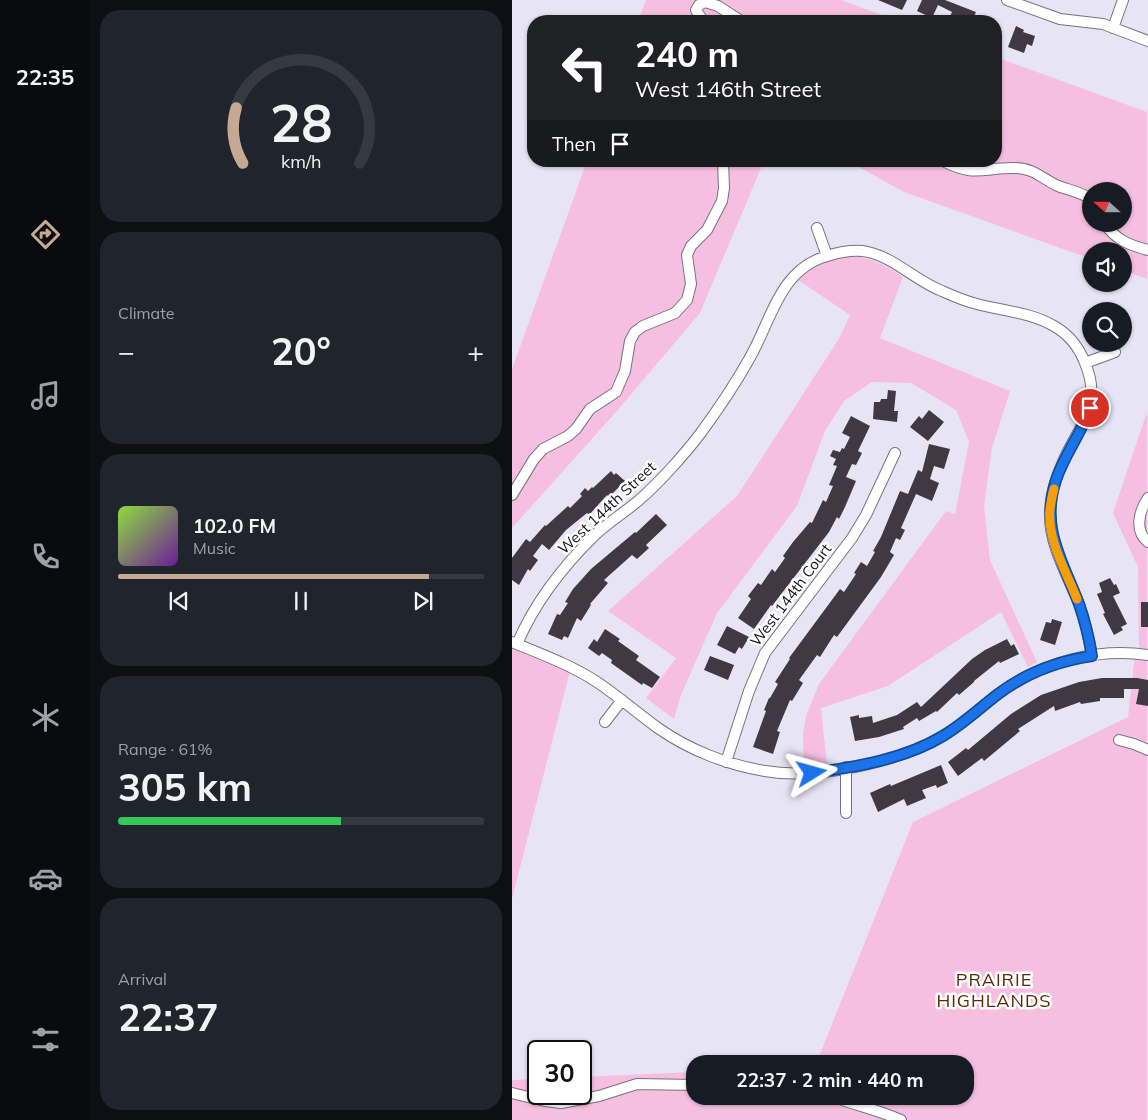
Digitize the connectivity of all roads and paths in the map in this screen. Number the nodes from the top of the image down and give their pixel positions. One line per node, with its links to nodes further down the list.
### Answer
1 (1007, 0): 5 (street)
2 (1123, 0): 5 (street)
3 (699, 15): 4 (street)
4 (731, 15)
5 (1112, 28): 6 (street)
6 (1148, 41)
7 (724, 167): 17 (street)
8 (956, 167): 9 (street)
9 (1082, 194)
10 (817, 228): 13 (street)
11 (1111, 232): 12 (street)
12 (1148, 250)
13 (827, 256): 15 (street, West 144th Street); 20 (street, West 144th Street)
14 (1116, 352): 15 (street)
15 (1085, 363): 22 (street)
16 (895, 453): 27 (street, West 144th Court)
17 (512, 495)
18 (1148, 498): 19 (street)
19 (1148, 542)
20 (515, 643): 23 (street)
21 (1148, 655): 22 (street)
22 (1092, 656): 28 (street)
23 (622, 700): 24 (street); 27 (street)
24 (605, 722)
25 (1119, 740): 26 (street)
26 (1148, 750)
27 (726, 762): 28 (street)
28 (846, 767): 29 (street)
29 (846, 813)
30 (686, 1085): 31 (street)
31 (512, 1093)
32 (856, 1105): 33 (street)
33 (901, 1120)

